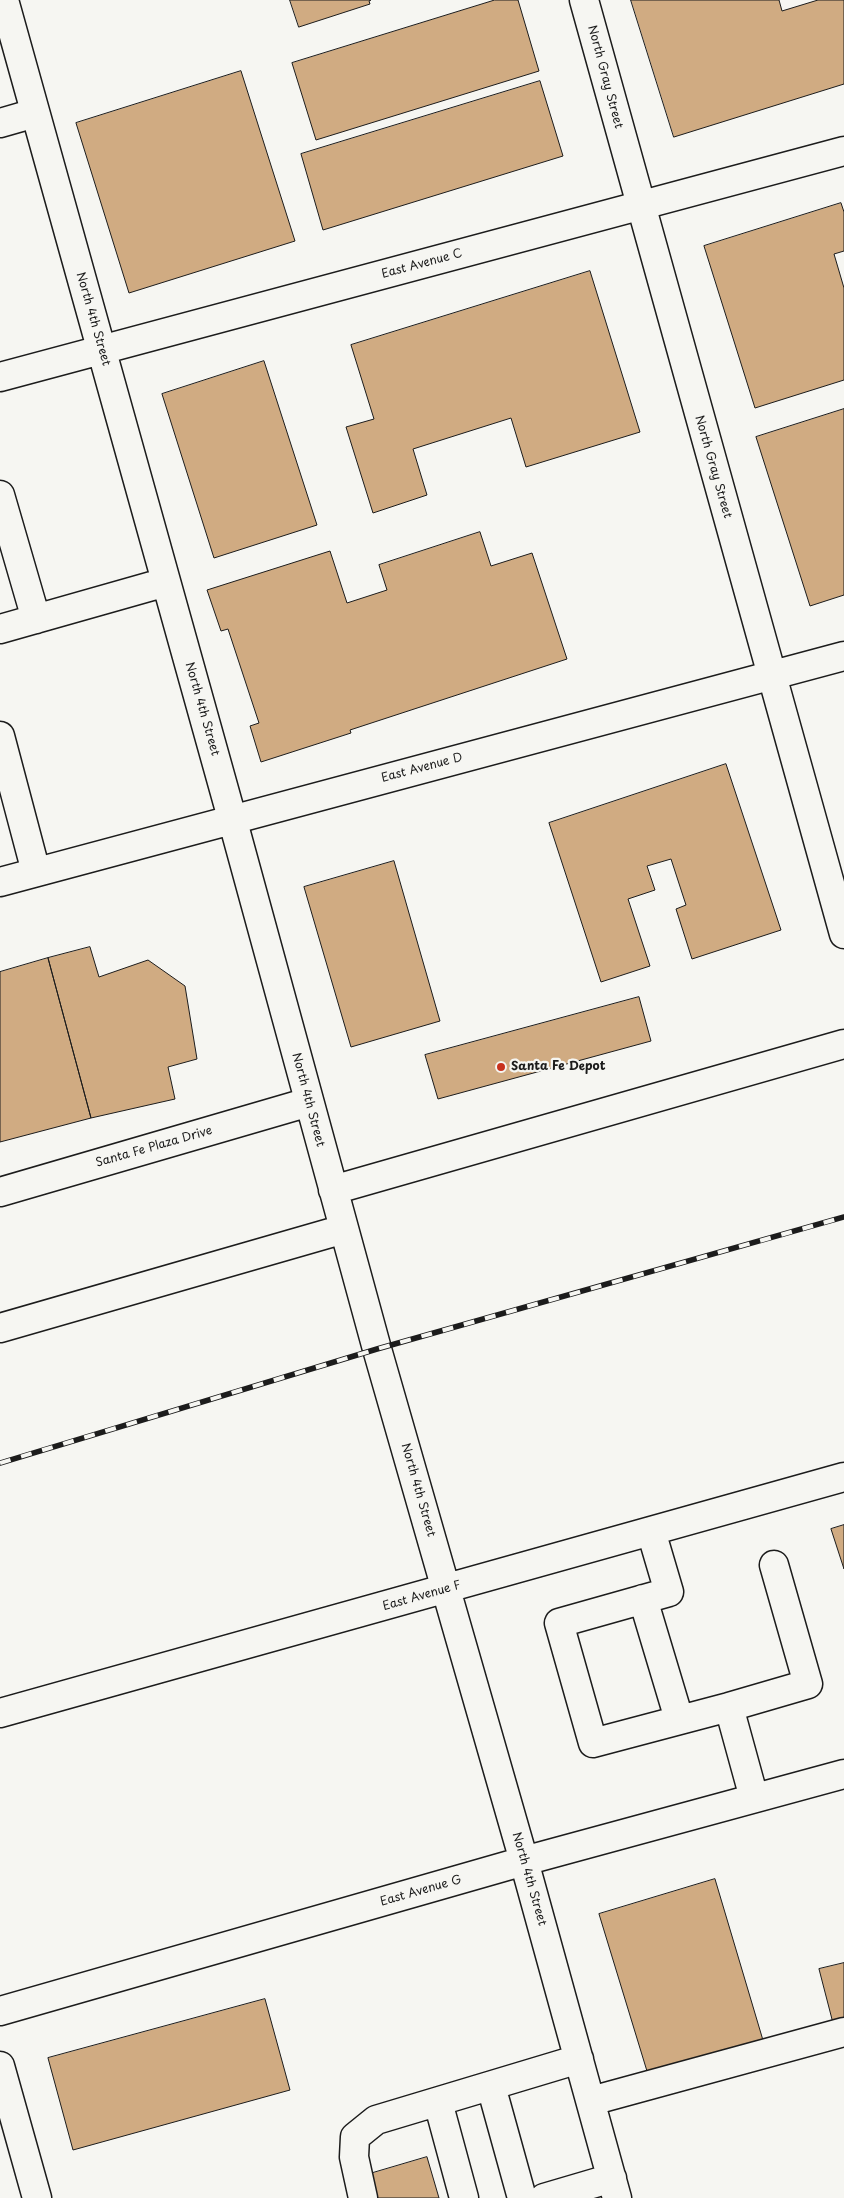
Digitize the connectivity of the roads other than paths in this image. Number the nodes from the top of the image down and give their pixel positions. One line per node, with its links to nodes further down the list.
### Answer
1 (4, 0): 3 (street, North 4th Street)
2 (584, 0): 6 (street, North Gray Street)
3 (35, 113): 4 (street); 7 (street, North 4th Street)
4 (0, 123)
5 (844, 151): 6 (street, East Avenue C)
6 (640, 206): 7 (street, East Avenue C); 14 (street, North Gray Street)
7 (101, 349): 8 (street, East Avenue C); 10 (street, North 4th Street)
8 (0, 377)
9 (0, 495): 11 (street)
10 (166, 582): 11 (street); 16 (street, North 4th Street)
11 (36, 619): 12 (street)
12 (0, 630)
13 (844, 656): 14 (street, East Avenue D)
14 (771, 676): 16 (street, East Avenue D); 19 (street, North Gray Street)
15 (0, 736): 17 (street)
16 (232, 818): 17 (street, East Avenue D); 21 (street, North 4th Street)
17 (36, 872): 18 (street, East Avenue D)
18 (0, 882)
19 (844, 934)
20 (844, 1044): 22 (street)
21 (309, 1102): 22 (street, North 4th Street); 23 (street, Santa Fe Plaza Drive)
22 (333, 1190): 24 (street, North 4th Street)
23 (0, 1192)
24 (344, 1229): 25 (street); 29 (street, North 4th Street)
25 (0, 1328)
26 (844, 1477): 27 (street, East Avenue F)
27 (652, 1531): 29 (street, East Avenue F); 30 (street)
28 (774, 1565): 31 (street)
29 (447, 1589): 32 (street, East Avenue F); 36 (street, North 4th Street)
30 (643, 1599): 33 (street); 33 (street)
31 (729, 1707): 33 (street); 35 (street)
32 (0, 1713)
33 (679, 1719)
34 (844, 1774): 35 (street, East Avenue G)
35 (754, 1798): 36 (street, East Avenue G)
36 (524, 1861): 37 (street, East Avenue G); 39 (street, North 4th Street)
37 (0, 2011)
38 (844, 2032): 42 (street)
39 (580, 2059): 41 (street); 42 (street, North 4th Street)
40 (0, 2066): 45 (street)
41 (491, 2086): 43 (street); 48 (street)
42 (591, 2101): 44 (street, North 4th Street)
43 (438, 2102): 46 (street); 47 (street)
44 (614, 2188): 49 (street)
45 (37, 2198)
46 (363, 2198)
47 (464, 2198)
48 (522, 2198)
49 (544, 2198)

